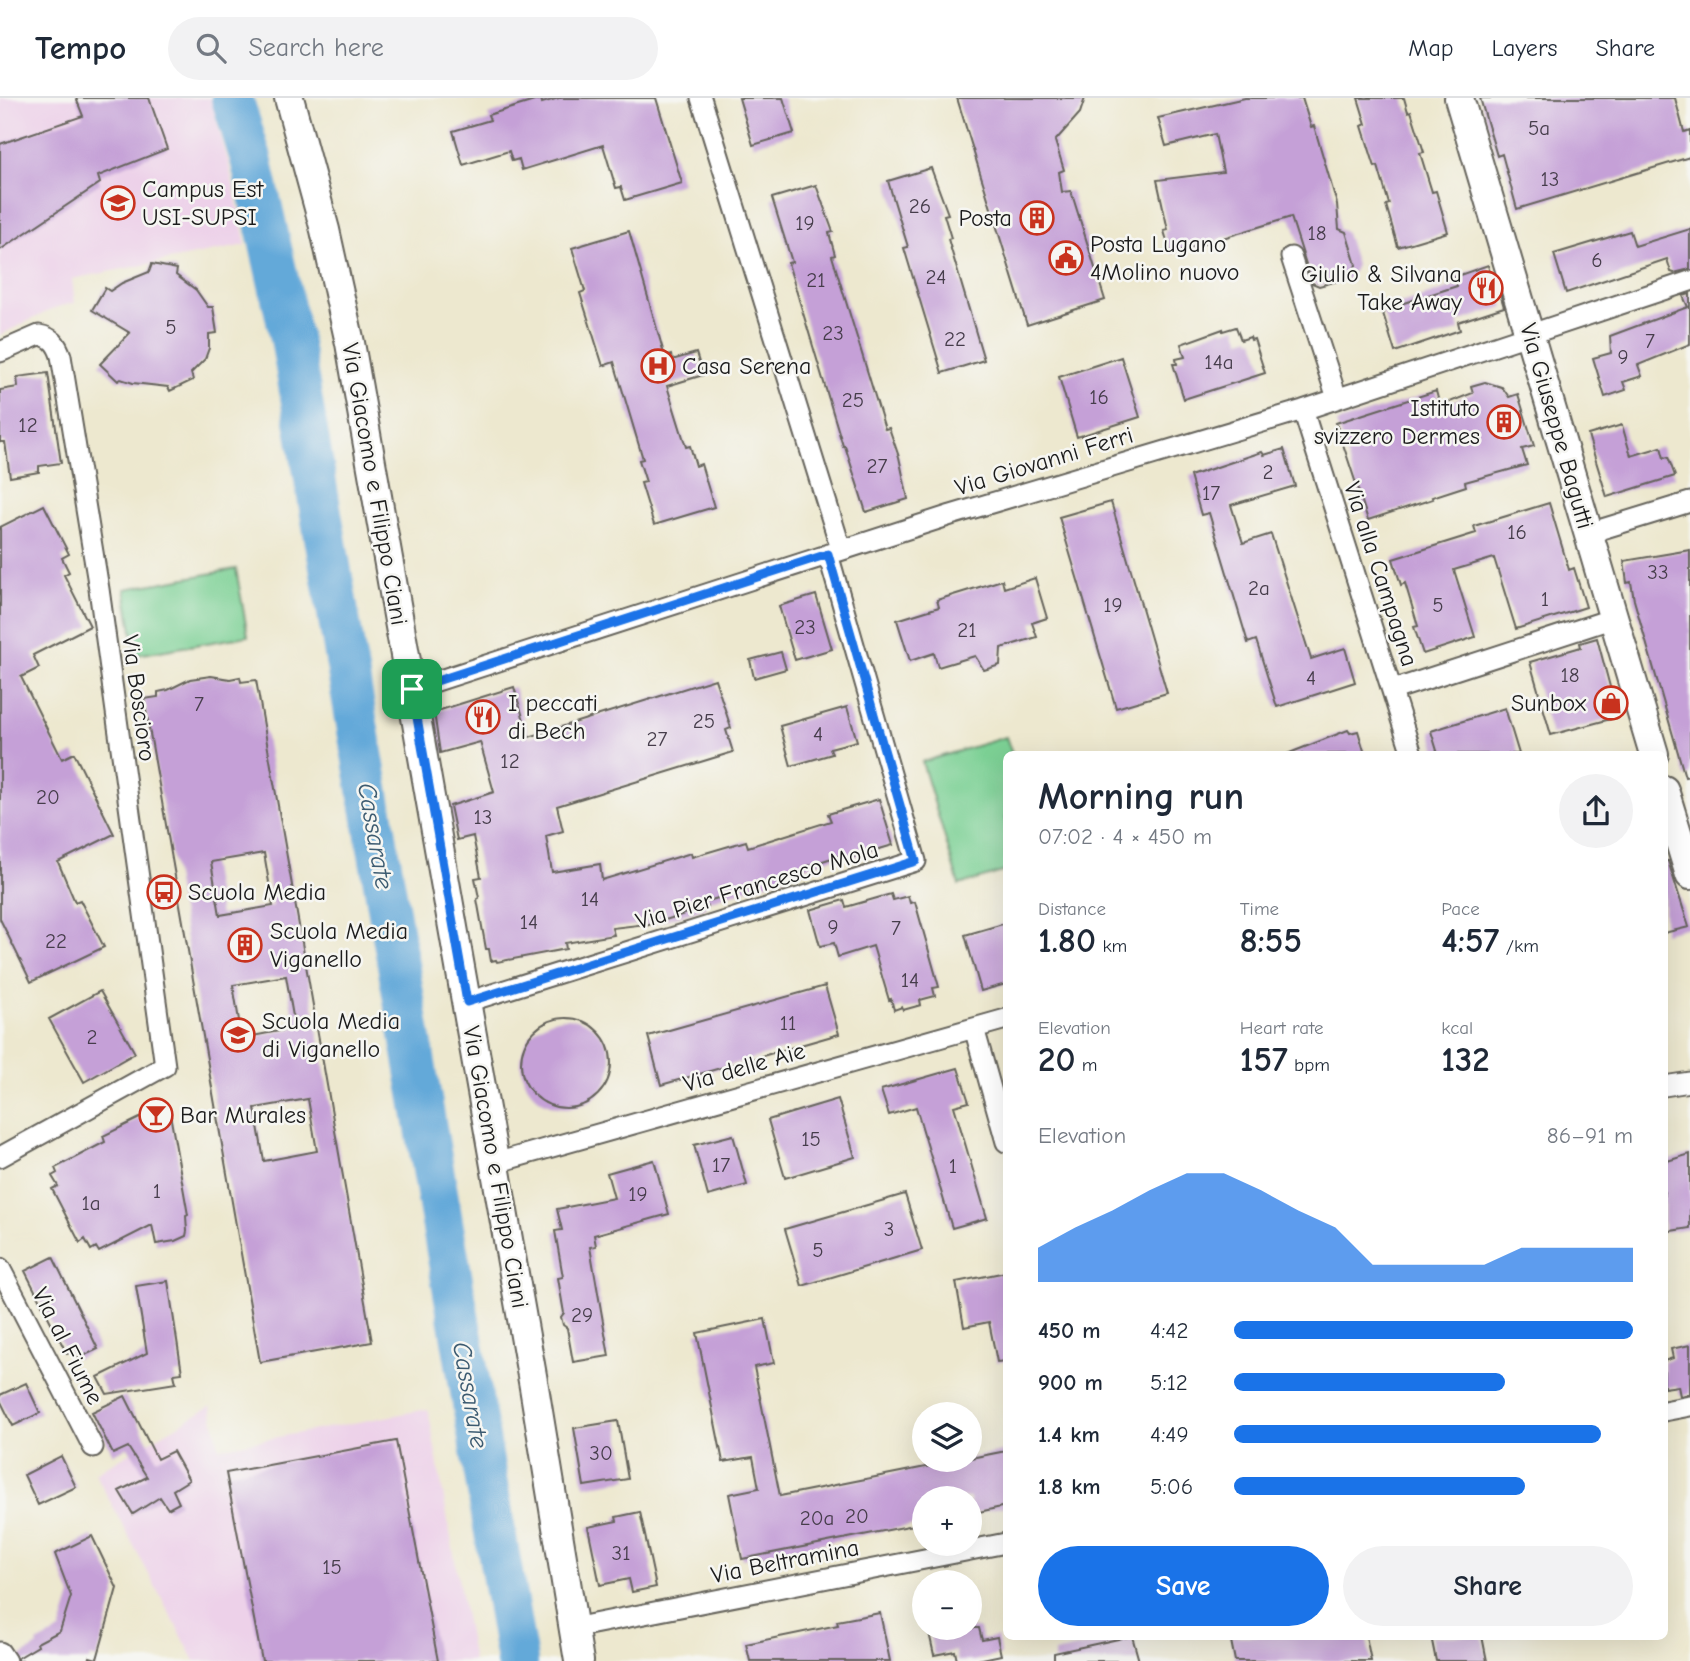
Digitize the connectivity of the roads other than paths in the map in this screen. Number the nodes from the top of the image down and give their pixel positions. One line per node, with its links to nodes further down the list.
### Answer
1 (289, 98): 14 (main road, Via Giacomo e Filippo Ciani)
2 (701, 98): 12 (street)
3 (1459, 98): 6 (main road, Via Giuseppe Bagutti)
4 (1291, 257): 8 (street)
5 (1690, 281): 6 (street, Via Giovanni Ferri)
6 (1530, 335): 8 (street, Via Giovanni Ferri); 11 (main road, Via Giuseppe Bagutti)
7 (0, 352): 27 (street, Via Boscioro)
8 (1337, 398): 9 (street, Via Giovanni Ferri)
9 (1303, 410): 12 (street, Via Giovanni Ferri); 15 (street, Via alla Campagna)
10 (1690, 502): 11 (street)
11 (1589, 533): 13 (main road, Via Giuseppe Bagutti)
12 (834, 552): 14 (street, Via Giovanni Ferri); 21 (street, Via Pier Francesco Mola)
13 (1614, 618): 15 (street); 17 (main road, Via Giuseppe Bagutti)
14 (412, 689): 21 (main road, Via Giacomo e Filippo Ciani)
15 (1393, 690): 16 (street, Via alla Campagna)
16 (1411, 751)
17 (1653, 751)
18 (1668, 796): 19 (main road)
19 (1682, 819): 20 (main road)
20 (1690, 875)
21 (467, 1002): 28 (main road, Via Giacomo e Filippo Ciani)
22 (1003, 1020): 23 (street, Via delle Aie)
23 (974, 1028): 26 (street); 28 (street, Via delle Aie)
24 (1690, 1082): 25 (street)
25 (1668, 1085)
26 (1003, 1131)
27 (0, 1157)
28 (495, 1163): 34 (main road, Via Giacomo e Filippo Ciani)
29 (0, 1268): 32 (street, Via al Fiume)
30 (1690, 1406): 31 (street)
31 (1668, 1410)
32 (93, 1447)
33 (1003, 1544): 34 (street, Via Beltramina)
34 (573, 1628): 37 (main road, Via Giacomo e Filippo Ciani)
35 (0, 1652): 36 (street)
36 (6, 1661)
37 (579, 1661)

